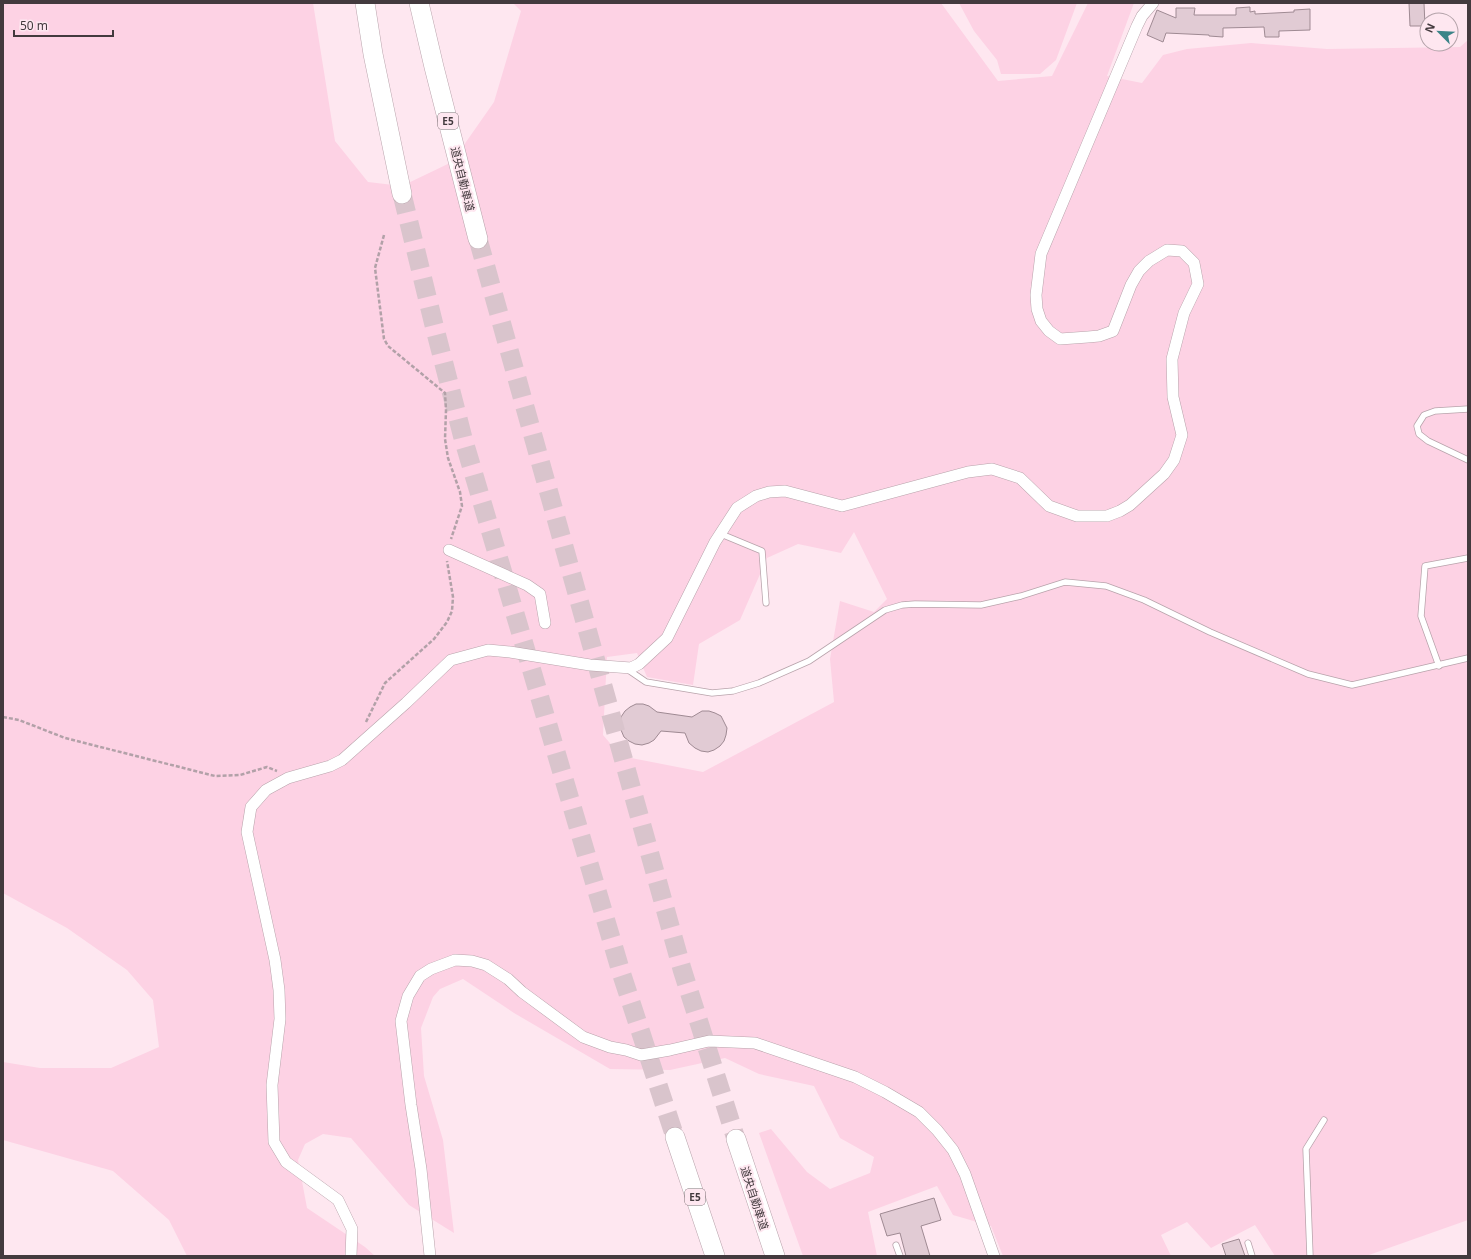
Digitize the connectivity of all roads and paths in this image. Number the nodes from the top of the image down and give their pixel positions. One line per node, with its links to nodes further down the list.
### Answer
1 (365, 3): 4 (highway)
2 (420, 3): 6 (highway, 道央自動車道 / E5)
3 (1153, 3): 9 (street)
4 (402, 194)
5 (384, 236): 10 (path)
6 (478, 239)
7 (1468, 409): 8 (lane)
8 (1468, 460)
9 (721, 534): 12 (lane); 16 (street)
10 (449, 550): 13 (street); 18 (path)
11 (1468, 558): 15 (lane)
12 (766, 603)
13 (546, 623)
14 (1468, 658): 15 (lane)
15 (1438, 666): 16 (lane)
16 (625, 668): 19 (street)
17 (3, 717): 19 (path)
18 (364, 725)
19 (283, 780): 25 (street)
20 (1324, 1120): 32 (lane)
21 (675, 1137): 27 (highway, E5)
22 (736, 1139): 28 (highway, 道央自動車道)
23 (1248, 1243): 31 (lane)
24 (896, 1244): 29 (lane)
25 (351, 1256)
26 (430, 1256): 30 (street)
27 (715, 1256)
28 (775, 1256)
29 (900, 1256)
30 (994, 1256)
31 (1252, 1256)
32 (1310, 1256)

